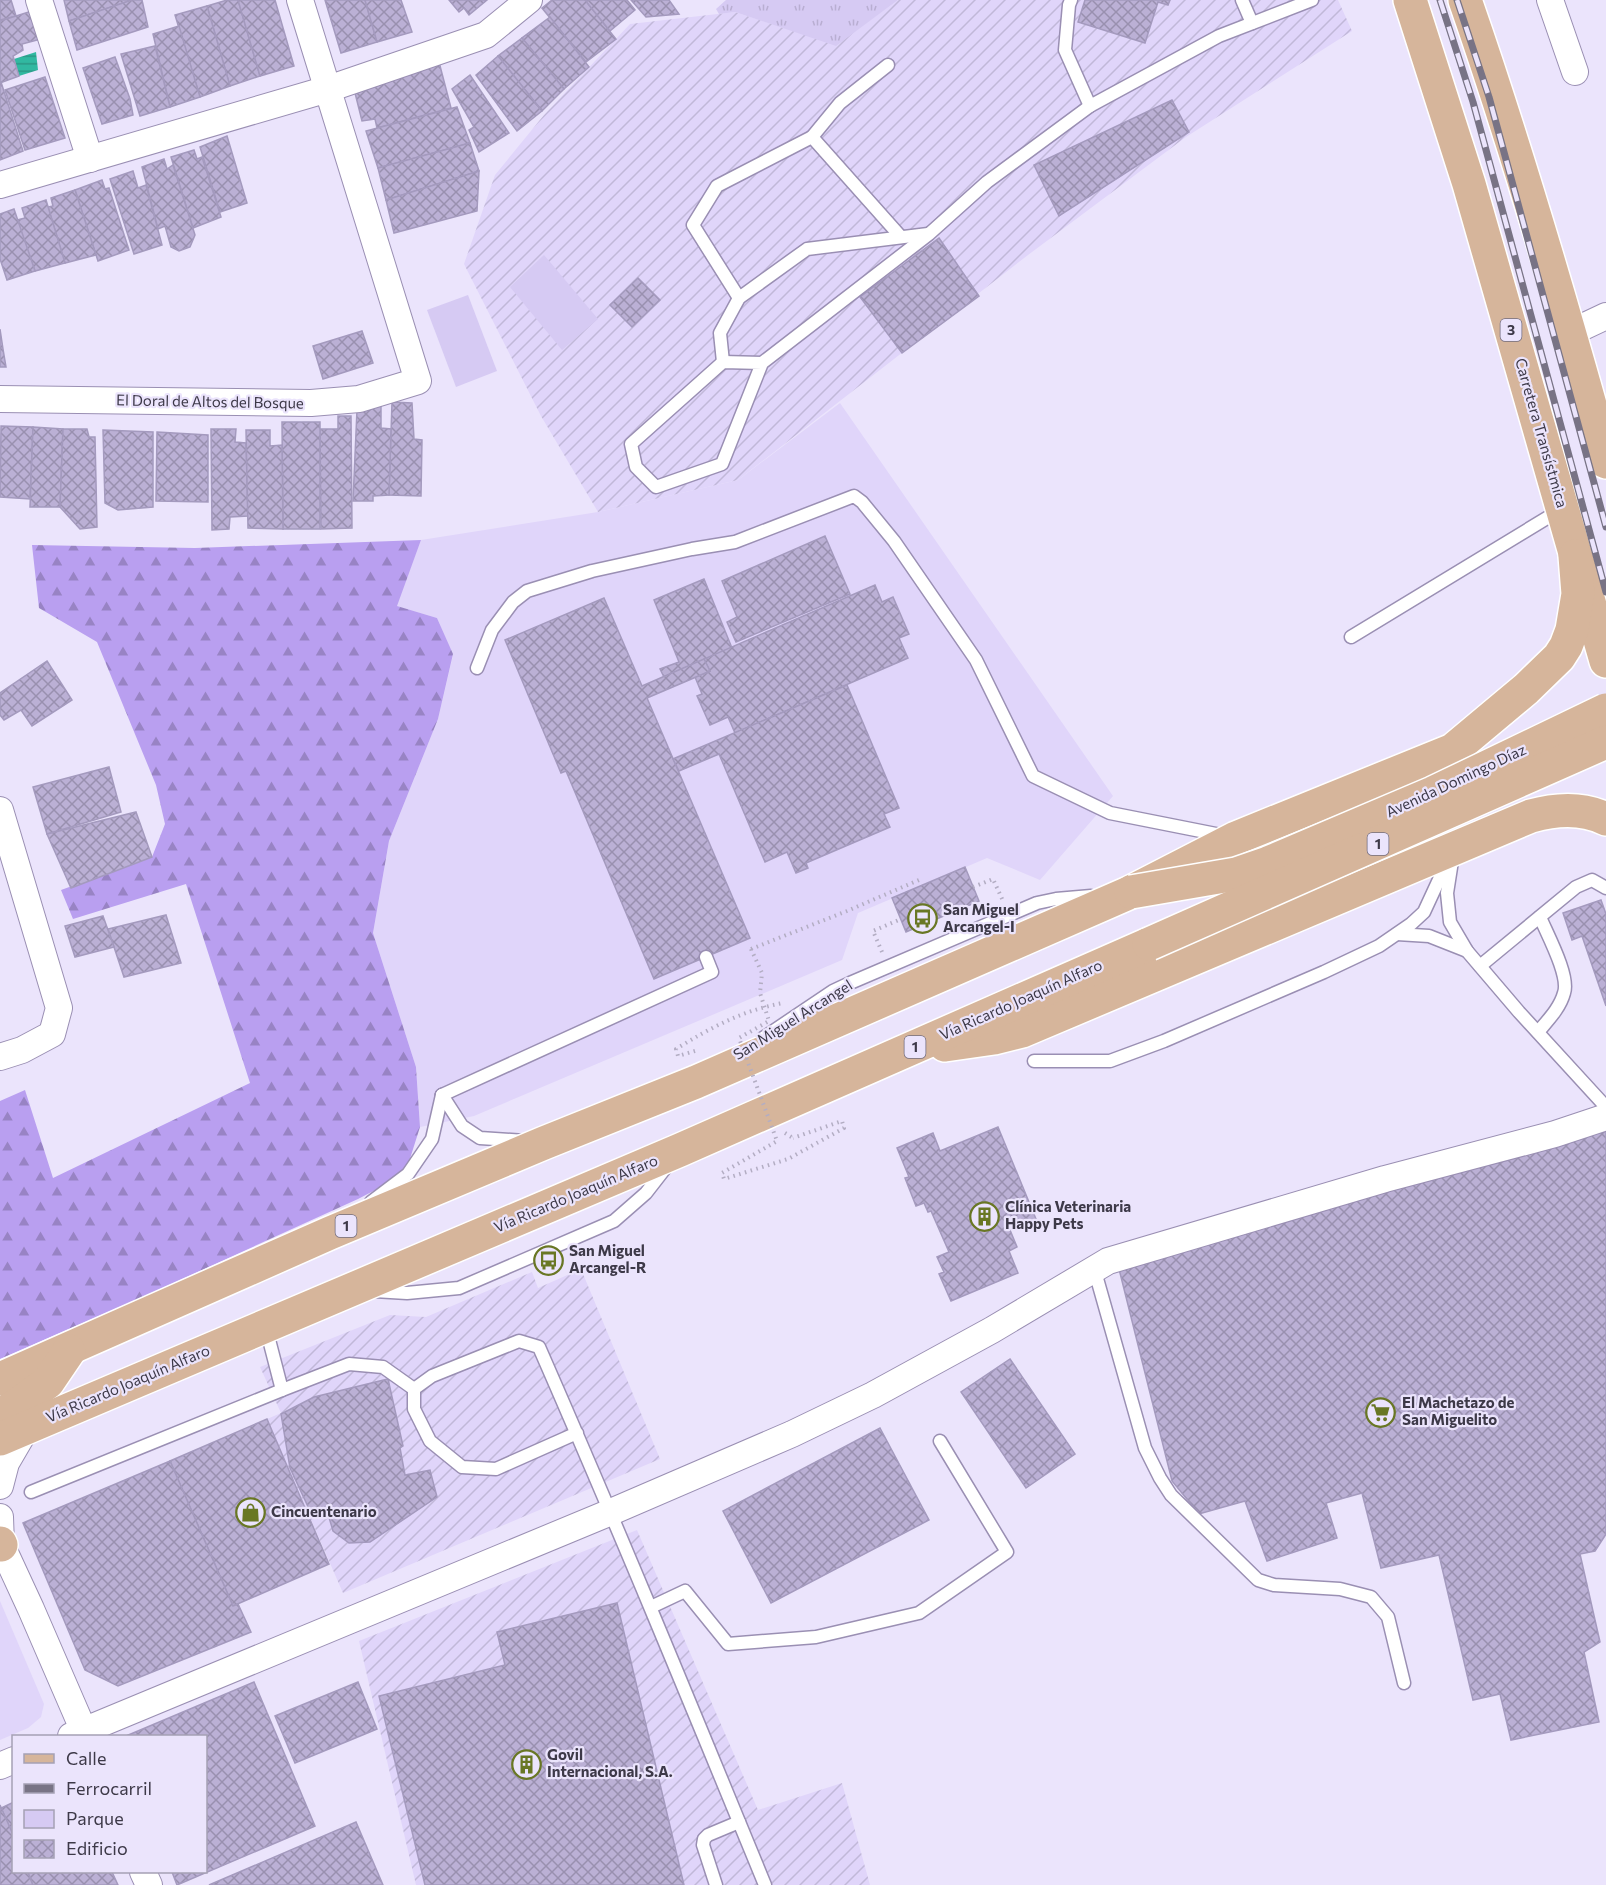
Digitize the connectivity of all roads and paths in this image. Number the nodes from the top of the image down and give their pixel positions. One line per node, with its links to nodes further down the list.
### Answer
1 (39, 0): 16 (street)
2 (300, 0): 13 (street)
3 (529, 0): 13 (street)
4 (1071, 0): 14 (lane)
5 (1242, 0): 10 (lane)
6 (1312, 0): 10 (lane)
7 (1410, 0): 29 (main road, Carretera Transístmica / 3)
8 (1464, 0): 22 (main road)
9 (1550, 0): 12 (street)
10 (1252, 23): 14 (lane)
11 (888, 65): 15 (lane)
12 (1575, 72)
13 (328, 89): 16 (street); 26 (street, El Doral de Altos del Bosque)
14 (1090, 106): 18 (lane)
15 (812, 136): 19 (lane); 20 (lane)
16 (90, 159): 17 (street)
17 (0, 185)
18 (929, 234): 19 (lane); 24 (lane)
19 (901, 237): 20 (lane)
20 (739, 298): 23 (lane)
21 (1606, 316): 22 (street)
22 (1570, 333): 25 (main road)
23 (723, 362): 24 (lane); 24 (lane)
24 (762, 363)
25 (1581, 371): 27 (main road); 28 (main road)
26 (0, 399)
27 (1606, 418)
28 (1606, 462)
29 (1563, 508): 30 (main road, Carretera Transístmica / 3); 31 (lane)
30 (1575, 556): 32 (main road, Carretera Transístmica / 3); 36 (main road)
31 (1351, 638)
32 (1606, 661)
33 (477, 668): 40 (lane)
34 (1606, 710): 45 (main road, Avenida Domingo Díaz, bridge)
35 (1606, 742): 50 (main road, Avenida Domingo Díaz / 1, bridge)
36 (1453, 750): 39 (main road); 40 (main road)
37 (0, 810): 61 (street)
38 (1606, 819): 39 (main road)
39 (1512, 823): 41 (main road)
40 (1236, 838): 45 (main road)
41 (1454, 848): 49 (lane); 51 (lane); 60 (main road)
42 (919, 880): 57 (path, bridge)
43 (973, 887): 46 (path)
44 (1606, 888): 47 (lane)
45 (1131, 892): 46 (lane, San Miguel Arcangel); 63 (main road, 1)
46 (1009, 915): 54 (lane, San Miguel Arcangel)
47 (1540, 917): 53 (lane); 56 (lane)
48 (901, 919): 54 (path)
49 (1396, 934): 51 (lane); 62 (lane)
50 (1149, 944): 60 (main road, Vía Ricardo Joaquín Alfaro / 1)
51 (1467, 951): 53 (lane)
52 (706, 957): 64 (lane)
53 (1480, 966): 56 (lane)
54 (888, 967): 63 (lane, San Miguel Arcangel)
55 (790, 1002): 59 (path)
56 (1538, 1032): 65 (lane)
57 (739, 1038): 58 (path); 67 (path, bridge)
58 (729, 1041)
59 (698, 1050)
60 (907, 1050): 71 (main road, Vía Ricardo Joaquín Alfaro / 1)
61 (0, 1058)
62 (1034, 1061)
63 (696, 1082): 68 (main road, 1)
64 (442, 1095): 68 (lane); 69 (lane)
65 (1606, 1107)
66 (1606, 1117): 70 (street)
67 (793, 1138)
68 (544, 1143): 69 (main road, 1)
69 (330, 1233): 72 (main road, 1)
70 (1094, 1268): 81 (street); 84 (lane)
71 (265, 1324): 75 (lane); 76 (main road, Vía Ricardo Joaquín Alfaro / 1)
72 (70, 1349): 73 (main road, 1); 76 (main road)
73 (0, 1379)
74 (414, 1389): 75 (lane); 77 (lane); 77 (lane)
75 (282, 1390): 80 (lane)
76 (9, 1427): 79 (street)
77 (577, 1433): 81 (lane)
78 (940, 1441): 83 (lane)
79 (0, 1486)
80 (31, 1492)
81 (610, 1512): 83 (lane); 85 (street)
82 (0, 1537): 85 (street)
83 (651, 1607): 86 (lane)
84 (1404, 1683)
85 (80, 1735)
86 (739, 1822): 87 (lane); 88 (lane)
87 (716, 1885)
88 (765, 1885)

